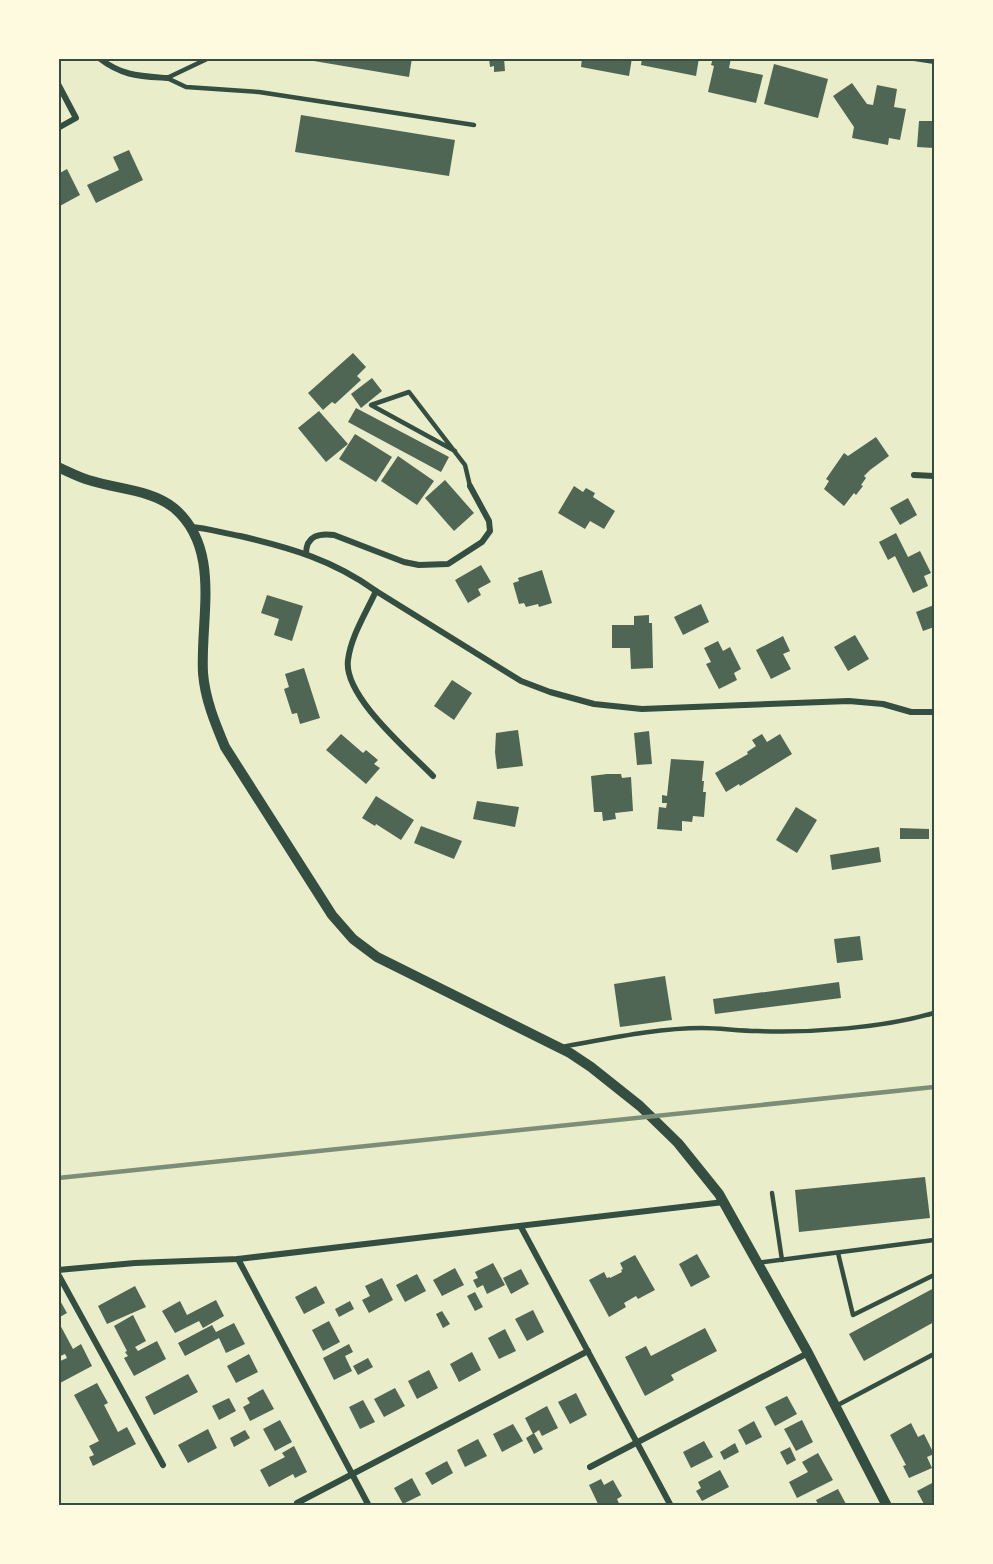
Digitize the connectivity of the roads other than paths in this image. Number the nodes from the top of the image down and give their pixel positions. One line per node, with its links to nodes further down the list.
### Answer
1 (99, 58): 5 (street)
2 (209, 58): 5 (lane)
3 (914, 58): 4 (street)
4 (934, 61)
5 (168, 78): 7 (lane)
6 (58, 84): 8 (street)
7 (474, 124)
8 (58, 128)
9 (455, 451): 9 (lane); 13 (lane)
10 (58, 467): 14 (street)
11 (915, 475): 12 (street)
12 (934, 476)
13 (470, 486): 15 (street)
14 (189, 527): 15 (street); 20 (street)
15 (306, 554): 16 (street)
16 (376, 591): 17 (street); 18 (street)
17 (934, 711)
18 (434, 776)
19 (934, 1013): 20 (lane)
20 (559, 1047): 22 (street)
21 (772, 1193): 27 (lane)
22 (724, 1202): 23 (street); 28 (street)
23 (521, 1227): 26 (street); 31 (street)
24 (934, 1240): 25 (lane)
25 (838, 1252): 27 (lane); 30 (lane)
26 (238, 1259): 29 (street); 38 (street)
27 (782, 1260): 28 (lane)
28 (757, 1263): 32 (street)
29 (58, 1272): 36 (street)
30 (934, 1275)
31 (588, 1351): 35 (street); 38 (street)
32 (808, 1353): 34 (street); 35 (street)
33 (934, 1354): 34 (lane)
34 (836, 1406): 42 (street)
35 (638, 1443): 37 (street); 41 (street)
36 (164, 1465)
37 (590, 1467)
38 (353, 1475): 39 (street); 40 (street)
39 (297, 1503)
40 (369, 1506)
41 (671, 1506)
42 (887, 1506)

